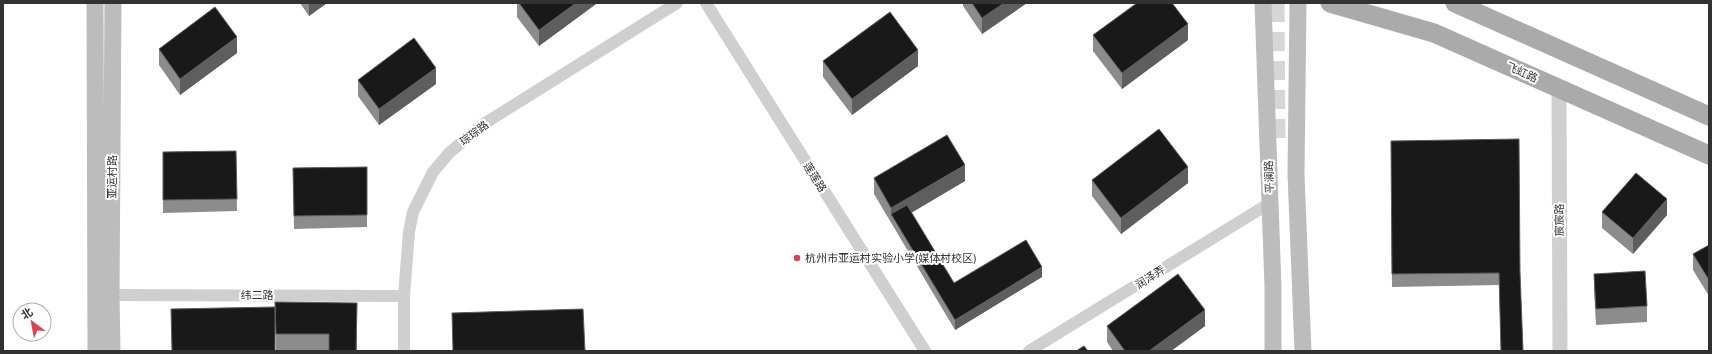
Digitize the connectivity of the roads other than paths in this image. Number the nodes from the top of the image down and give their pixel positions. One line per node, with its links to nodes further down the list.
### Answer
1 (96, 3): 15 (main road, 亚运村路)
2 (113, 3): 13 (main road, 亚运村路)
3 (677, 3): 14 (street, 琮琮路)
4 (706, 3): 18 (street, 莲莲路)
5 (1263, 3): 12 (main road, 平澜路)
6 (1298, 3): 21 (main road)
7 (1330, 3): 9 (main road, 飞虹路)
8 (1455, 3): 10 (main road)
9 (1559, 88): 11 (main road, 飞虹路); 22 (street, 宸宸路)
10 (1709, 116)
11 (1709, 155)
12 (1270, 203): 19 (street, 润泽弄); 20 (main road, 平澜路)
13 (111, 295): 14 (street, 纬二路); 16 (main road, 亚运村路)
14 (404, 296): 17 (street, 琮琮路)
15 (96, 351)
16 (112, 351)
17 (404, 351)
18 (925, 351)
19 (1029, 351)
20 (1273, 351)
21 (1303, 351)
22 (1560, 351)

